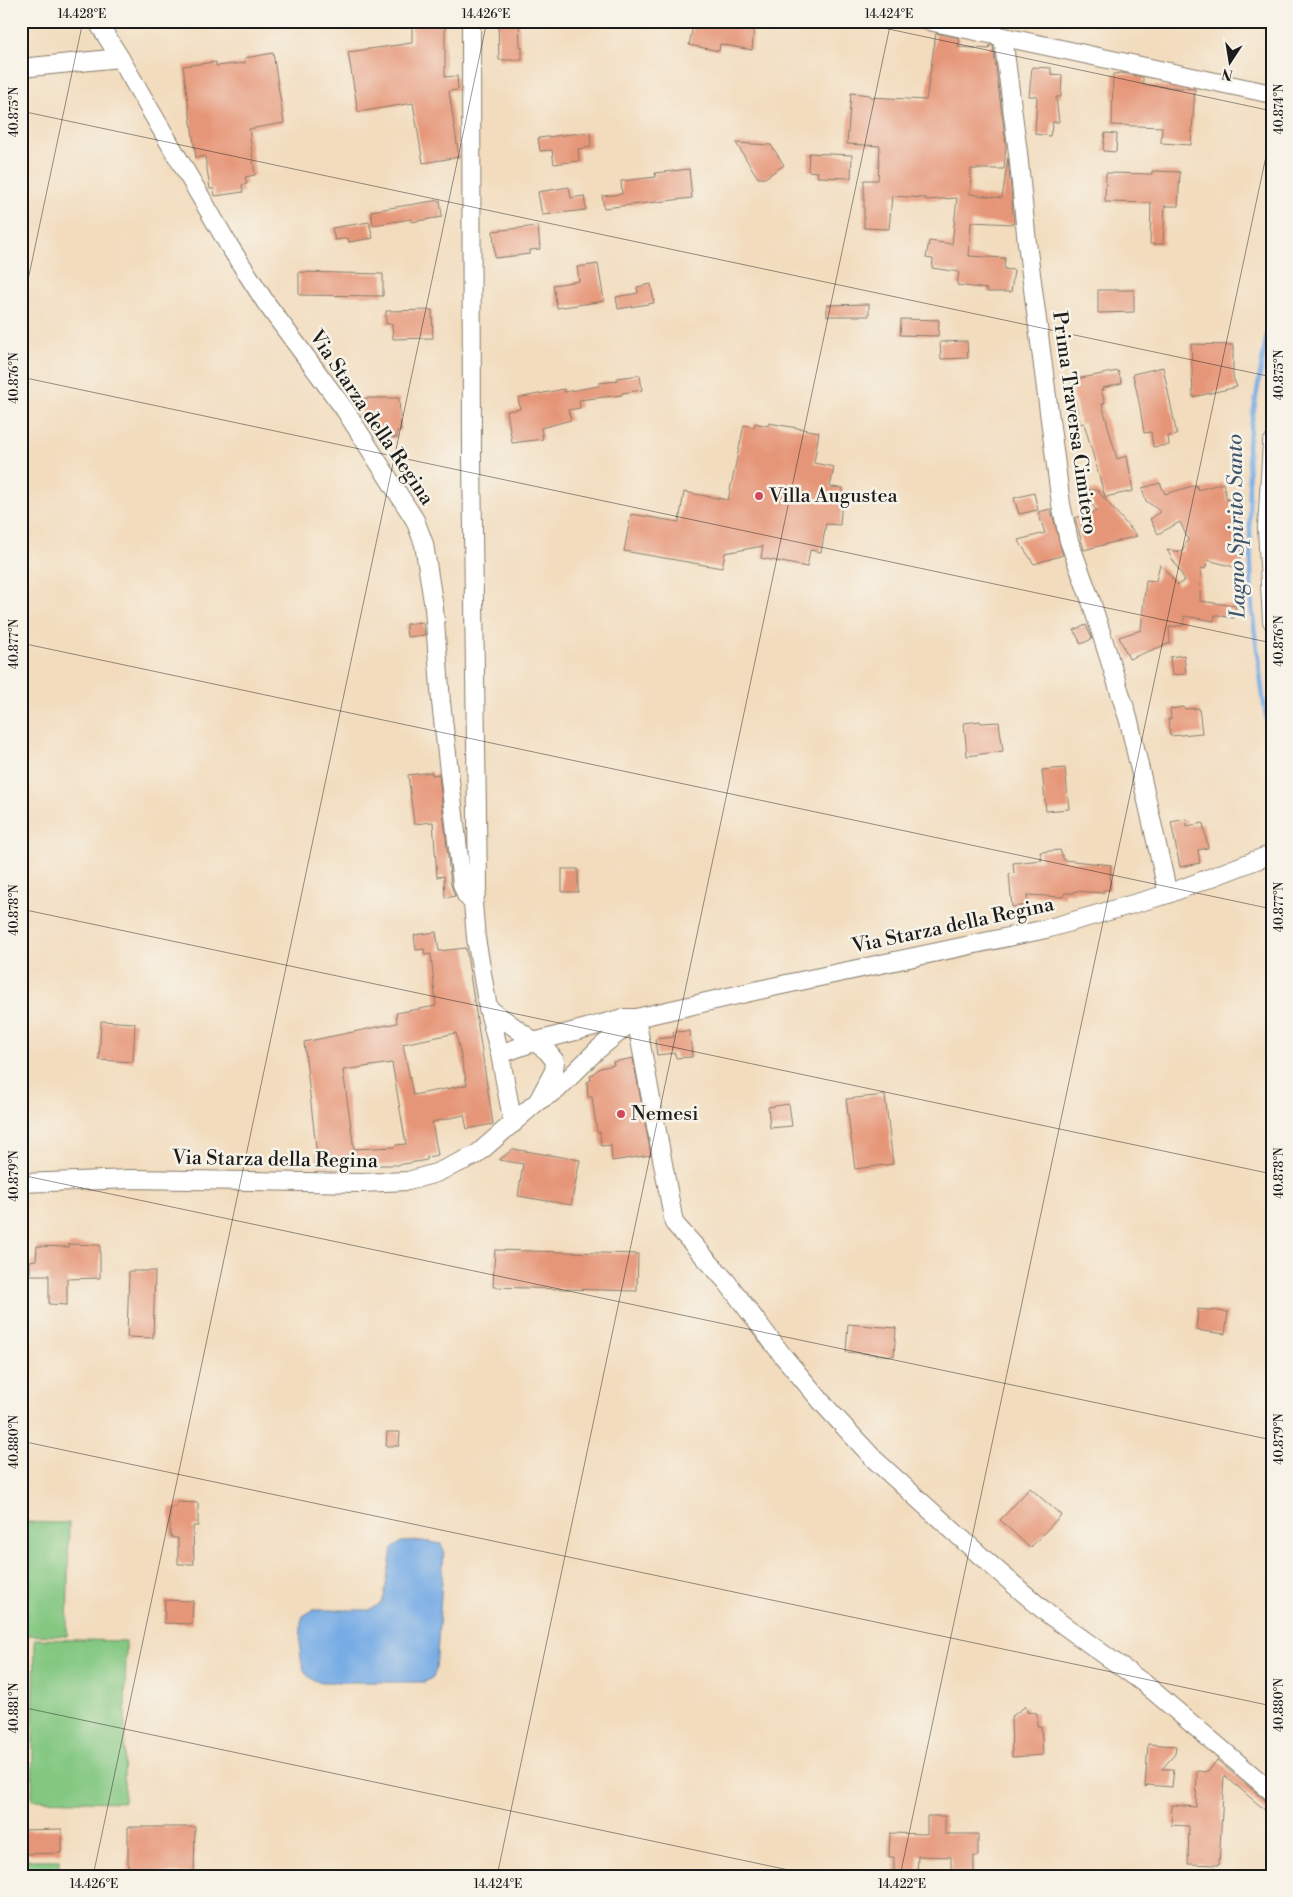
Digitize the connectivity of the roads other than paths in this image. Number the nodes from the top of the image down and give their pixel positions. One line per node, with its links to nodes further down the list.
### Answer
1 (97, 21): 5 (street, Via Starza della Regina)
2 (471, 21): 12 (street, Via Starza della Regina)
3 (929, 21): 4 (street)
4 (1003, 37): 7 (street); 11 (street, Prima Traversa Cimitero)
5 (120, 58): 6 (street); 12 (street, Via Starza della Regina)
6 (21, 68)
7 (1272, 94)
8 (1272, 443): 9 (street)
9 (1272, 621)
10 (1272, 854): 11 (street, Via Starza della Regina)
11 (1168, 894): 14 (street, Via Starza della Regina)
12 (473, 902): 13 (street, Via Starza della Regina)
13 (488, 1008): 15 (street, Via Starza della Regina); 16 (street, Via Starza della Regina)
14 (636, 1018): 15 (street, Via Starza della Regina); 17 (street, Via Starza della Regina); 20 (street)
15 (534, 1042): 16 (street, Via Starza della Regina); 17 (street, Via Starza della Regina)
16 (500, 1054): 18 (street, Via Starza della Regina)
17 (538, 1101): 18 (street, Via Starza della Regina)
18 (513, 1124): 19 (street, Via Starza della Regina)
19 (21, 1183)
20 (1272, 1792)

